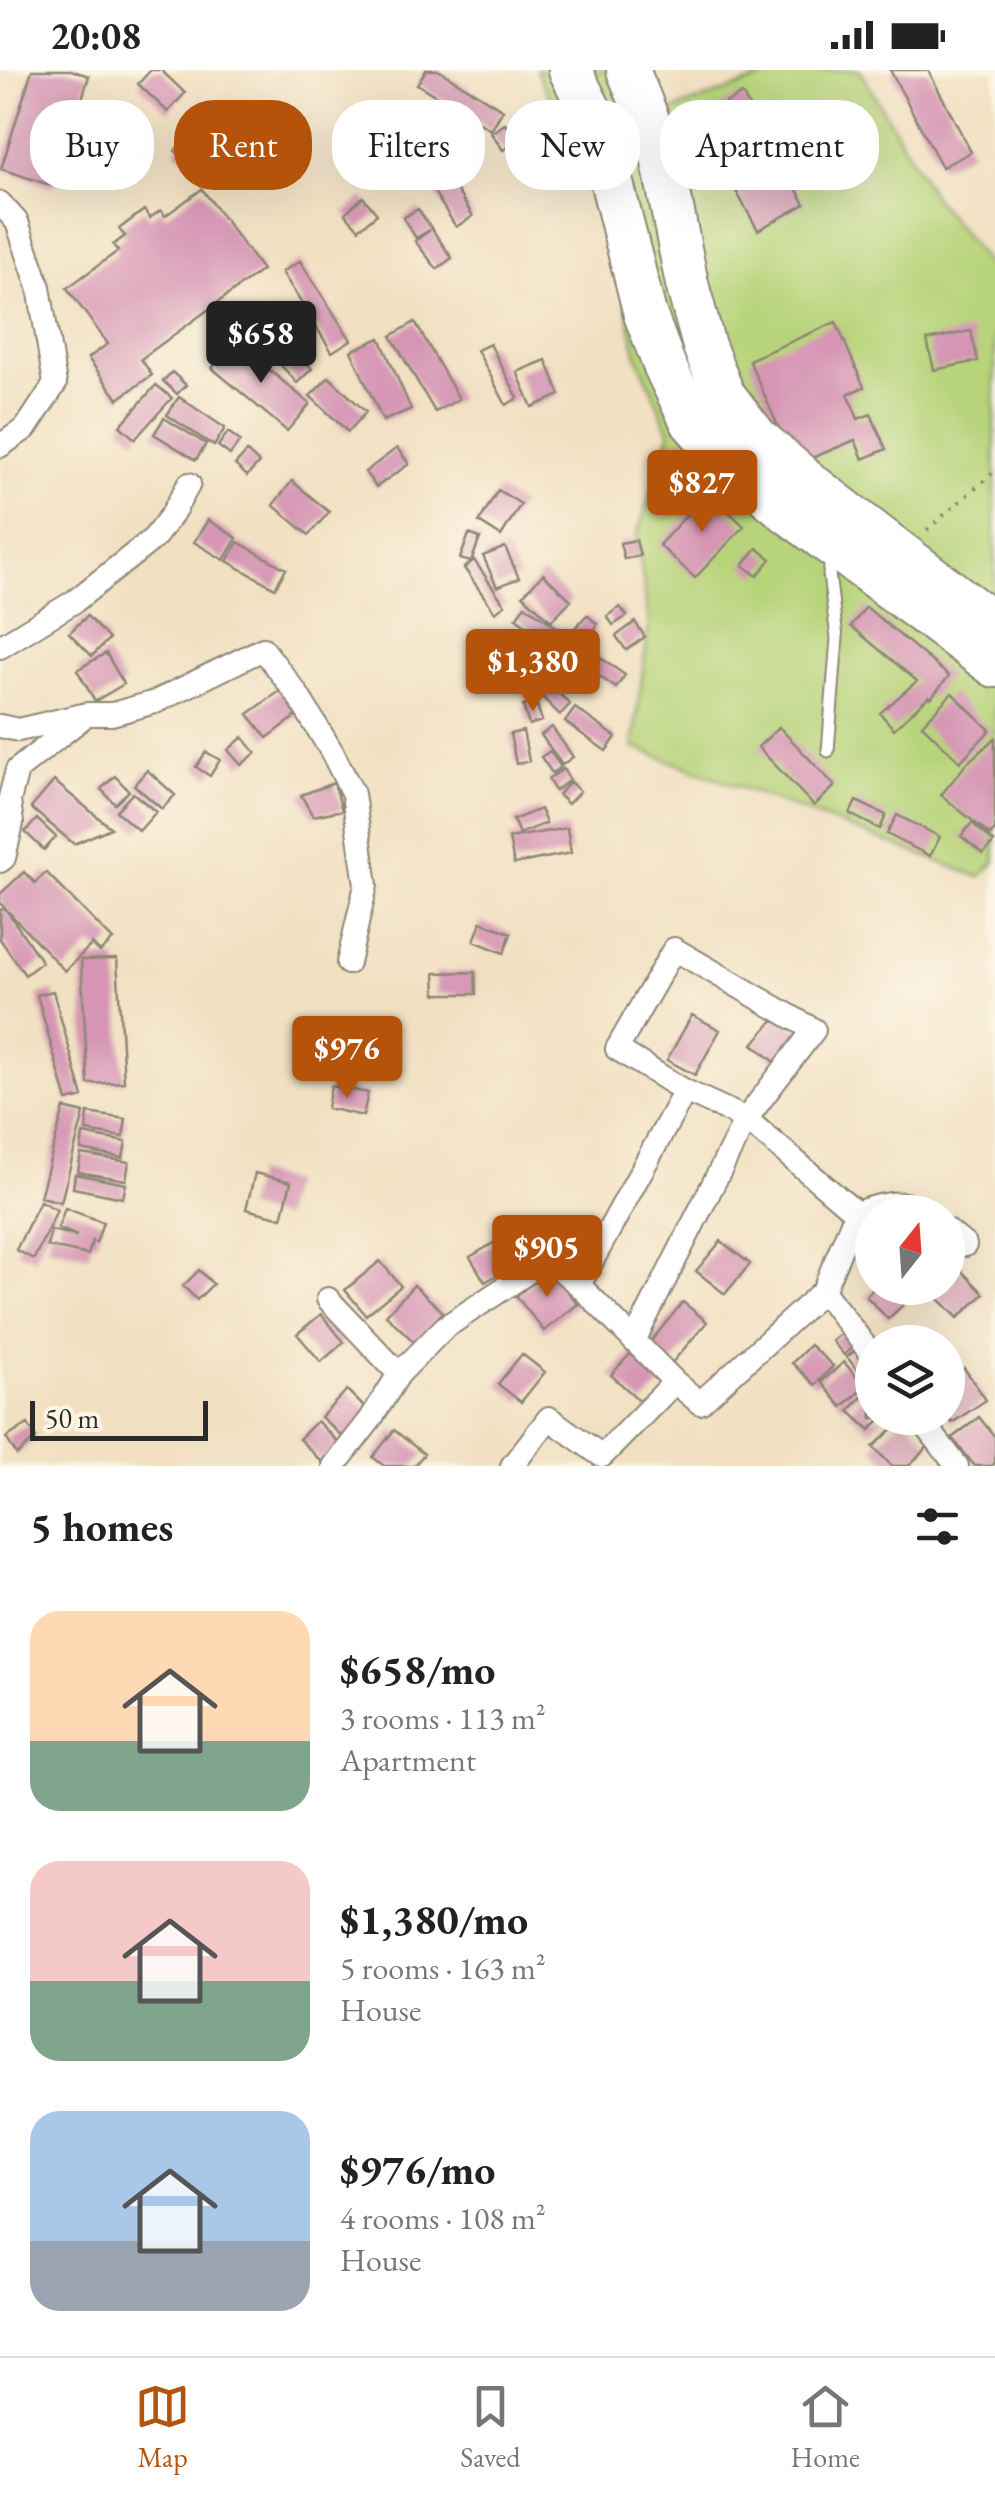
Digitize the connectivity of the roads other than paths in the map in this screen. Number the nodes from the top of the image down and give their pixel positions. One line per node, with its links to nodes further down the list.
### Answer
1 (570, 70): 6 (highway)
2 (628, 70): 6 (highway)
3 (0, 203): 4 (street)
4 (0, 446)
5 (189, 484): 8 (street)
6 (846, 533): 7 (highway); 9 (highway); 12 (lane)
7 (995, 625)
8 (0, 647)
9 (995, 666)
10 (87, 714): 11 (street); 13 (street); 14 (street)
11 (0, 726)
12 (828, 751)
13 (0, 861)
14 (348, 963)
15 (684, 1091): 16 (street); 16 (street); 21 (street)
16 (746, 1118): 17 (street); 25 (street)
17 (855, 1211)
18 (855, 1214): 22 (street)
19 (527, 1242): 20 (street)
20 (548, 1259): 21 (street); 26 (street)
21 (579, 1285): 25 (street)
22 (823, 1291): 24 (street); 27 (street)
23 (328, 1300): 26 (street)
24 (855, 1333)
25 (634, 1341): 27 (street)
26 (399, 1374): 29 (street)
27 (675, 1382): 30 (street)
28 (933, 1435): 31 (street)
29 (334, 1466)
30 (512, 1466)
31 (958, 1466)

